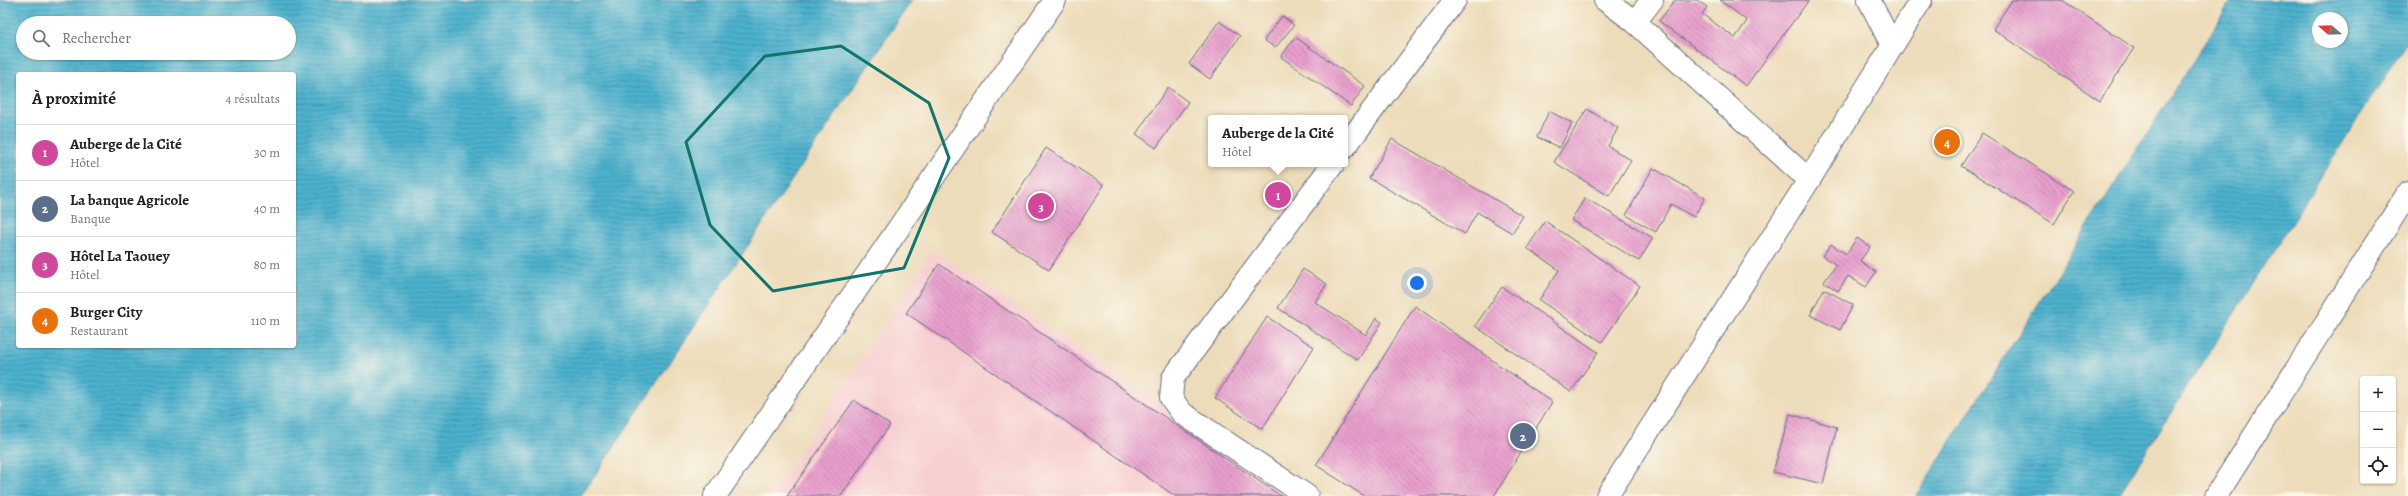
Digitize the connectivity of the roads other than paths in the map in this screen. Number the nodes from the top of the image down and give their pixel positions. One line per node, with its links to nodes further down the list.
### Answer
1 (1056, 0): 13 (street)
2 (1455, 0): 9 (street)
3 (1605, 0): 7 (street)
4 (1652, 0): 7 (street)
5 (1869, 0): 8 (street)
6 (1921, 0): 8 (street)
7 (1634, 22): 11 (street)
8 (1892, 45): 11 (street)
9 (1348, 143)
10 (1330, 167): 14 (street)
11 (1809, 180): 15 (street)
12 (2408, 193): 16 (street)
13 (715, 496)
14 (1308, 496)
15 (1607, 496)
16 (2216, 496)

